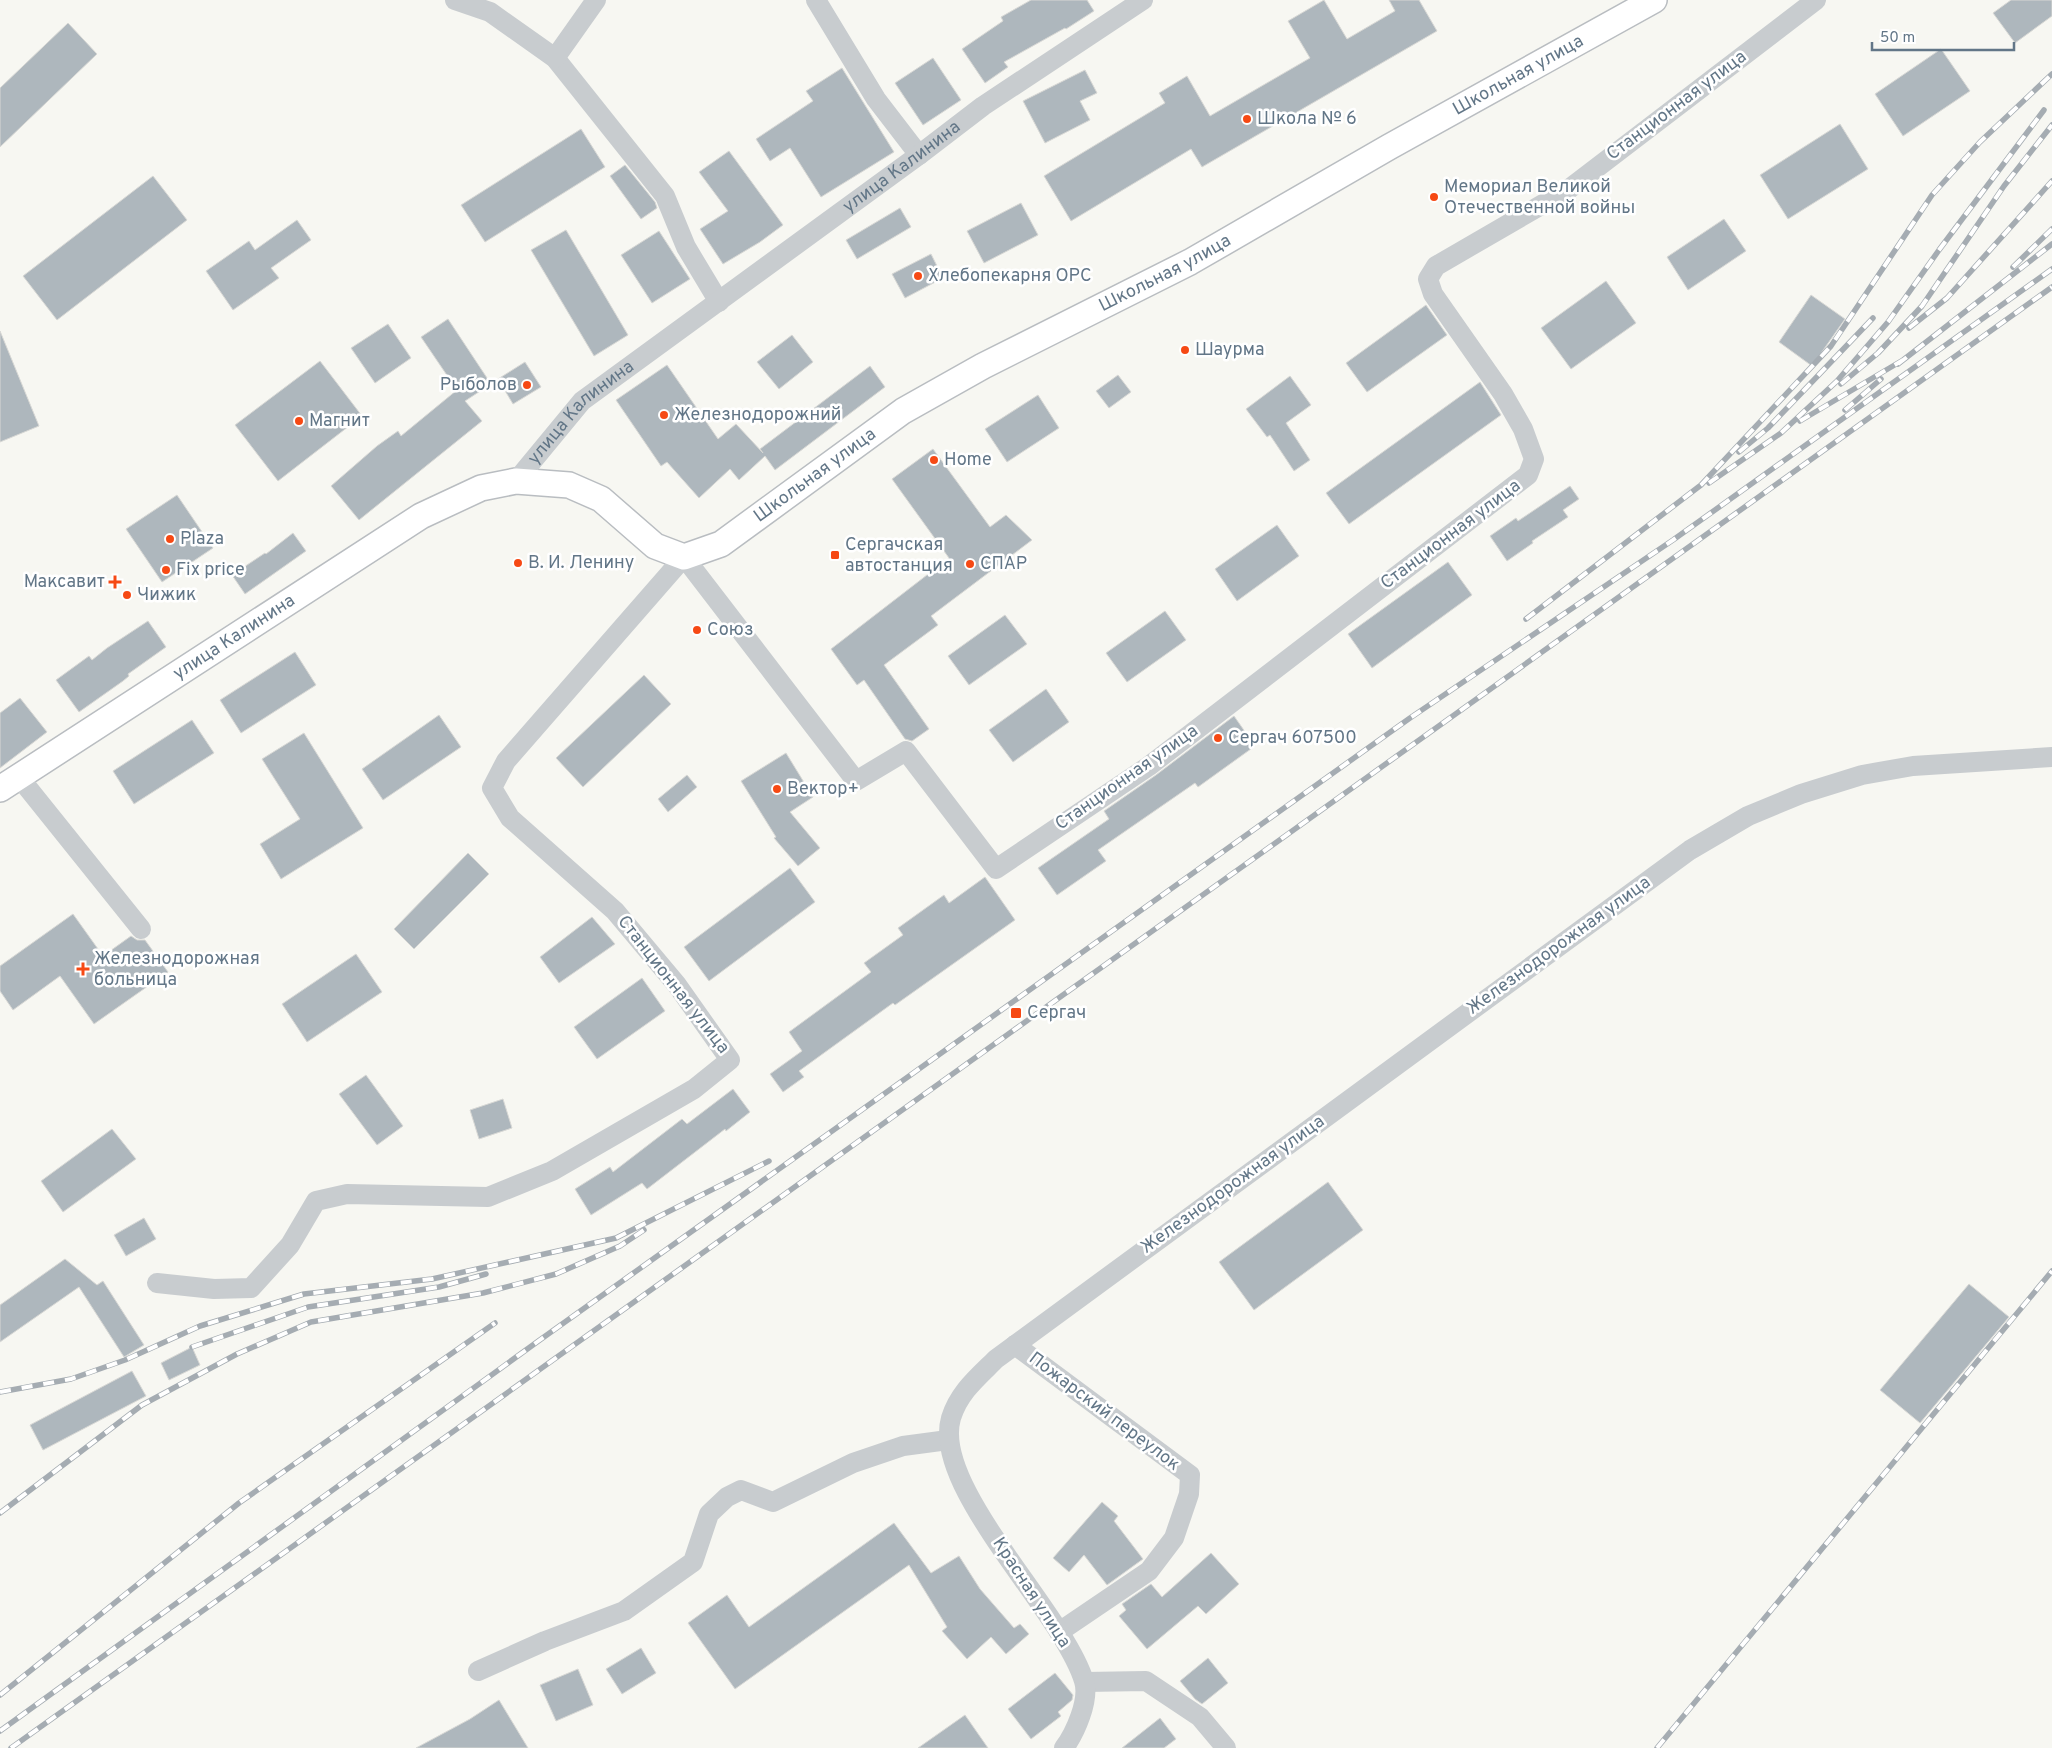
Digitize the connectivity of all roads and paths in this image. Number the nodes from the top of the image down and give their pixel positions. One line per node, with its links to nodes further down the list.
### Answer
1 (455, 0): 7 (street)
2 (596, 0): 7 (street)
3 (816, 0): 8 (street)
4 (1142, 0): 8 (street, улица Калинина)
5 (1654, 0): 11 (main road, Школьная улица)
6 (1816, 0): 11 (street, Станционная улица)
7 (555, 58): 9 (street)
8 (919, 155): 9 (street, улица Калинина)
9 (719, 302): 10 (street, улица Калинина)
10 (516, 481): 11 (main road); 13 (main road, улица Калинина)
11 (684, 557): 15 (street, Станционная улица)
12 (2052, 758): 16 (street, Железнодорожная улица)
13 (9, 783): 14 (street)
14 (140, 929)
15 (157, 1283)
16 (1014, 1345): 17 (street, Железнодорожная улица); 18 (street, Пожарский переулок)
17 (948, 1440): 18 (street, Красная улица); 19 (street)
18 (1059, 1632): 20 (street, Красная улица)
19 (478, 1671)
20 (1085, 1682): 21 (street); 22 (street)
21 (1064, 1748)
22 (1226, 1748)

